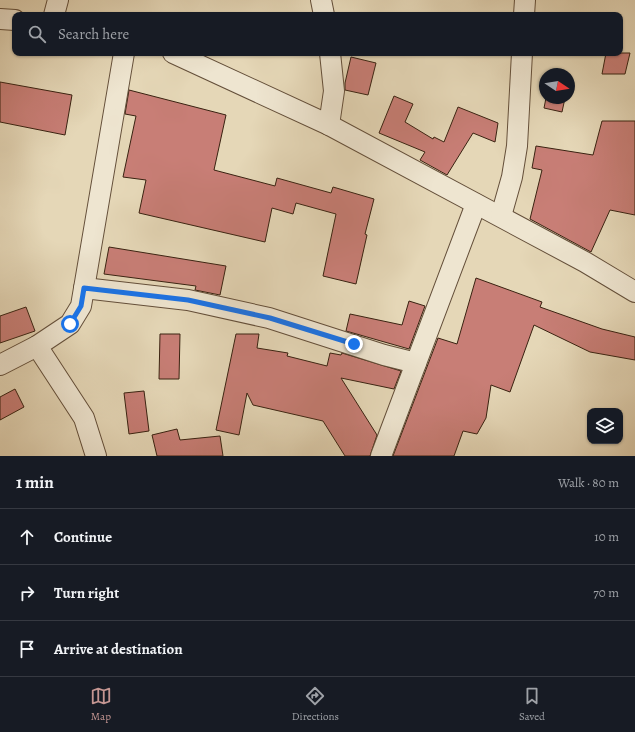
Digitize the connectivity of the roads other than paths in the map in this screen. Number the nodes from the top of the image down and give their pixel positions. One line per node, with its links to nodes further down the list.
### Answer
1 (58, 0): 4 (street)
2 (321, 0): 5 (street)
3 (525, 0): 6 (street)
4 (55, 12)
5 (323, 12)
6 (524, 12)
7 (0, 19): 8 (street)
8 (12, 20)
9 (123, 56): 16 (street)
10 (180, 56): 13 (street)
11 (330, 56): 13 (street)
12 (522, 56): 15 (street)
13 (329, 125): 14 (street)
14 (476, 204): 15 (street); 19 (street)
15 (501, 216): 17 (street)
16 (84, 288): 18 (street); 19 (street)
17 (635, 292)
18 (37, 346): 20 (street); 21 (street)
19 (416, 363): 22 (street)
20 (0, 365)
21 (96, 456)
22 (381, 456)

